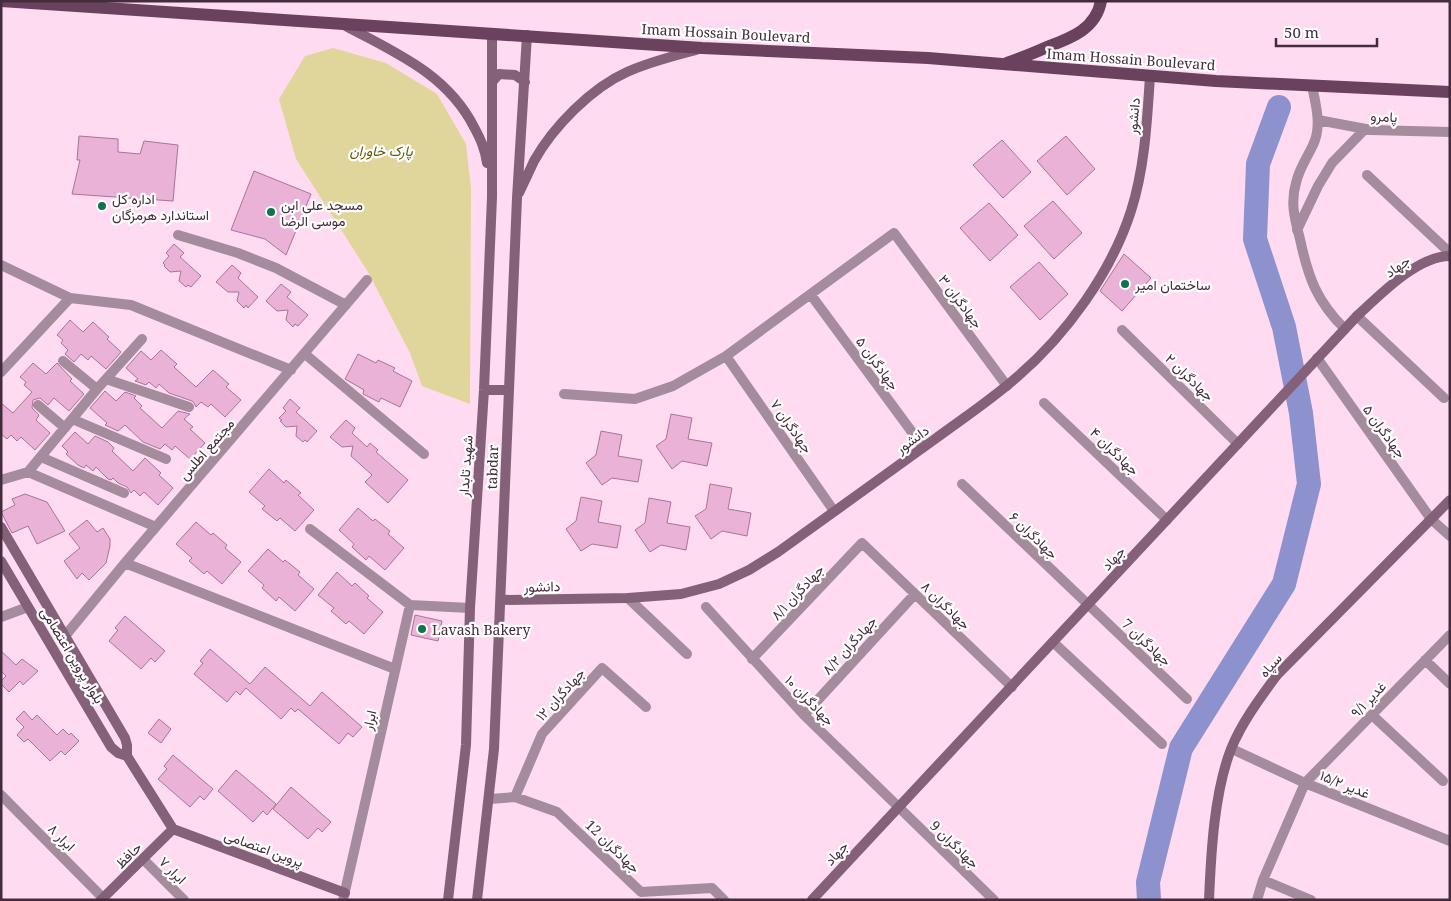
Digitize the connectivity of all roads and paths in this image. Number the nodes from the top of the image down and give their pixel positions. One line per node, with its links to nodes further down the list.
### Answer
1 (1101, 1): 7 (main road)
2 (1, 2): 3 (main road, Imam Hossain Boulevard)
3 (341, 23): 4 (main road, Imam Hossain Boulevard); 17 (street)
4 (492, 33): 5 (main road, Imam Hossain Boulevard); 9 (street, شهید تابدار)
5 (527, 35): 6 (main road, Imam Hossain Boulevard); 10 (street, tabdar)
6 (702, 48): 7 (main road, Imam Hossain Boulevard); 18 (street)
7 (1005, 64): 8 (main road, Imam Hossain Boulevard)
8 (1150, 76): 11 (main road, Imam Hossain Boulevard); 38 (street, دانشور)
9 (492, 82): 10 (street); 17 (street, شهید تابدار)
10 (525, 82): 18 (street, tabdar)
11 (1312, 86): 12 (main road, Imam Hossain Boulevard); 13 (street)
12 (1450, 92)
13 (1318, 120): 14 (street, پامرو); 19 (street)
14 (1365, 129): 15 (street, پامرو); 19 (street)
15 (1450, 132)
16 (1367, 175): 21 (street)
17 (492, 198): 40 (street, شهید تابدار)
18 (517, 198): 41 (street, tabdar)
19 (1297, 230): 28 (street)
20 (178, 235): 26 (street)
21 (1450, 255): 27 (street, جهاد)
22 (1, 265): 25 (street)
23 (367, 280): 26 (street, مجتمع اطلس)
24 (811, 294): 32 (street); 38 (street, جهادگران ۳); 50 (street, جهادگران ۵)
25 (70, 298): 35 (street); 36 (street)
26 (346, 305): 31 (street, مجتمع اطلس)
27 (1357, 316): 28 (street, جهاد); 43 (street)
28 (1345, 329): 33 (street, جهاد)
29 (1122, 330): 49 (street, جهادگران ۲)
30 (142, 339): 37 (street)
31 (305, 354): 35 (street, مجتمع اطلس); 51 (street)
32 (726, 356): 42 (street); 59 (street, جهادگران ۷)
33 (1317, 358): 49 (street, جهاد); 60 (street, جهادگران ۵)
34 (62, 361): 39 (street)
35 (291, 370): 63 (street, مجتمع اطلس)
36 (1, 372)
37 (106, 379): 39 (street); 46 (street)
38 (1007, 386): 50 (street, دانشور)
39 (96, 389): 47 (street)
40 (484, 390): 41 (street); 76 (street, شهید تابدار)
41 (509, 390): 71 (street, tabdar)
42 (564, 394)
43 (1444, 398)
44 (1044, 403): 61 (street, جهادگران ۴)
45 (38, 405): 48 (street)
46 (189, 407)
47 (72, 419): 48 (street); 53 (street)
48 (65, 428): 52 (street)
49 (1238, 444): 61 (street, جهاد)
50 (923, 447): 59 (street, دانشور)
51 (424, 454)
52 (41, 457): 54 (street); 57 (street)
53 (166, 459)
54 (28, 472): 55 (street); 63 (street)
55 (1, 480)
56 (962, 484): 73 (street, جهادگران ۶)
57 (124, 492)
58 (1450, 500): 60 (street, سپاه)
59 (834, 511): 70 (street, دانشور)
60 (1431, 519): 65 (street, جهادگران ۵); 92 (street, سپاه)
61 (1167, 520): 73 (street, جهاد)
62 (1, 526): 79 (street, بلوار پروین اعتصامی)
63 (156, 528): 68 (street, مجتمع اطلس)
64 (310, 529): 72 (street)
65 (1450, 536)
66 (862, 543): 69 (street, جهادگران ۸); 82 (street, جهادگران ۸/۱)
67 (1, 561): 74 (street, بلوار پروین اعتصامی)
68 (125, 563): 79 (street, مجتمع اطلس); 84 (street)
69 (915, 594): 86 (street, جهادگران ۸); 90 (street, جهادگران ۸/۲)
70 (628, 598): 71 (street, دانشور); 81 (street)
71 (501, 600): 98 (street, tabdar)
72 (410, 605): 76 (street); 84 (street, ابرار)
73 (1088, 605): 80 (street, جهاد); 87 (street, جهادگران 7)
74 (28, 606): 77 (street); 93 (street, بلوار پروین اعتصامی)
75 (706, 607): 82 (street, جهادگران ۱۰)
76 (470, 608): 107 (street, شهید تابدار)
77 (1, 617)
78 (1450, 635): 83 (street, غدیر ۹/۱)
79 (65, 636): 93 (street)
80 (1053, 642): 86 (street, جهاد); 91 (street)
81 (687, 654)
82 (752, 659): 90 (street, جهادگران ۱۰)
83 (1425, 660): 85 (street); 89 (street, غدیر ۹/۱)
84 (395, 669): 104 (street, ابرار)
85 (1450, 684)
86 (1012, 686): 99 (street, جهاد)
87 (1187, 699)
88 (646, 707): 97 (street, جهادگران ۱۲)
89 (1372, 714): 94 (street); 95 (street, غدیر ۹/۱)
90 (804, 715): 99 (street, جهادگران ۱۰)
91 (1162, 744)
92 (1232, 749): 95 (street, غدیر ۱۵/۲); 112 (street, سپاه)
93 (127, 756): 100 (street)
94 (1442, 781)
95 (1305, 783): 101 (street, غدیر ۱۵/۲); 103 (street)
96 (1, 795): 105 (street, ابرار ۸)
97 (515, 797): 98 (street); 109 (street, جهادگران 12)
98 (490, 800): 108 (street, tabdar)
99 (898, 808): 110 (street, جهاد); 111 (street, جهادگران 9)
100 (173, 829): 102 (street, حافظ); 104 (street, پروین اعتصامی)
101 (1450, 841)
102 (143, 859): 105 (street, حافظ); 106 (street, ابرار ۷)
103 (1263, 880): 113 (street); 114 (street)
104 (344, 896)
105 (102, 899)
106 (184, 900)
107 (448, 900)
108 (477, 900)
109 (724, 900)
110 (812, 900)
111 (994, 900)
112 (1209, 900)
113 (1257, 900)
114 (1311, 900)

